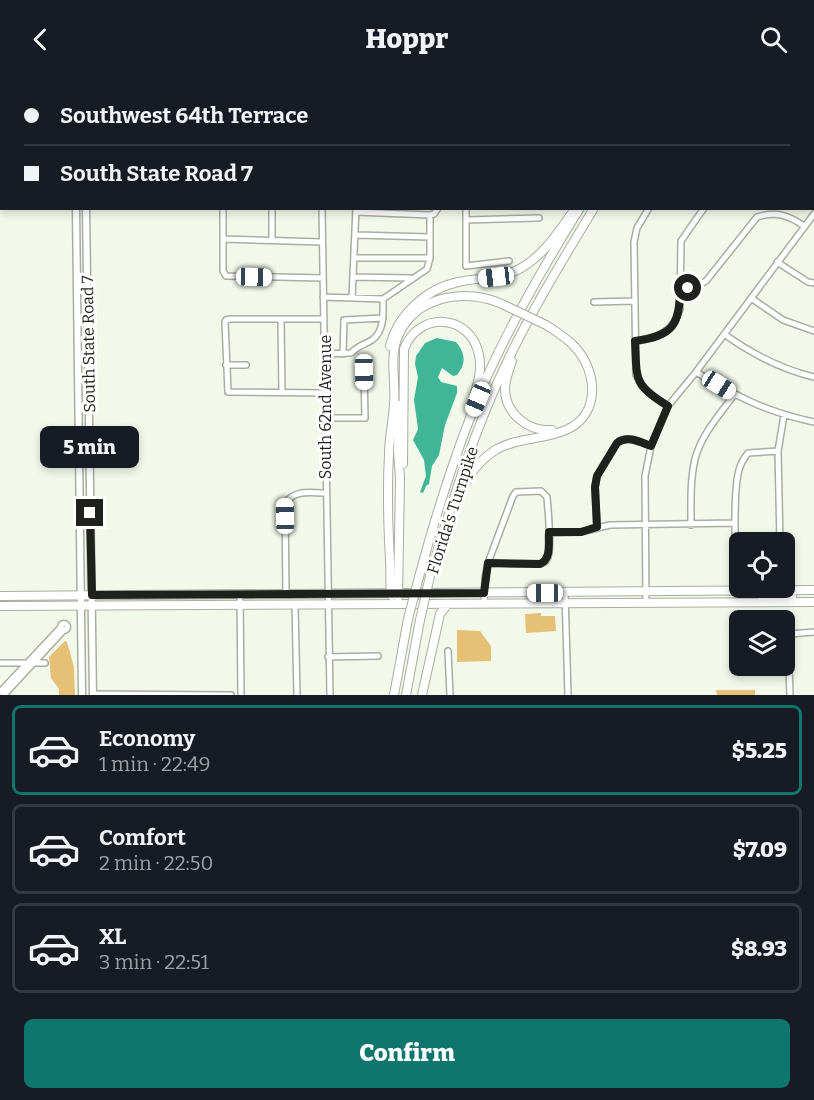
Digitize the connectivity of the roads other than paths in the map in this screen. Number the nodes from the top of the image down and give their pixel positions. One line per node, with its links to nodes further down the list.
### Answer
1 (76, 210): 20 (main road, South State Road 7)
2 (86, 210): 25 (main road, South State Road 7)
3 (223, 210): 22 (street)
4 (272, 210): 23 (street)
5 (322, 210): 24 (street, South 62nd Avenue)
6 (356, 210): 15 (street); 19 (street)
7 (437, 210): 15 (street)
8 (466, 210): 17 (street)
9 (574, 210): 64 (highway)
10 (579, 210): 67 (highway, Florida's Turnpike)
11 (593, 210): 49 (highway, Florida's Turnpike)
12 (648, 210): 41 (street)
13 (703, 210): 35 (street)
14 (814, 214): 18 (street)
15 (430, 215): 21 (street)
16 (539, 218): 17 (street)
17 (466, 220): 29 (street)
18 (804, 226): 30 (street); 35 (street)
19 (356, 235): 21 (street); 27 (street)
20 (77, 236): 25 (main road); 26 (main road); 90 (main road, South State Road 7)
21 (430, 237): 28 (street)
22 (223, 239): 23 (street); 32 (street)
23 (272, 240): 24 (street)
24 (322, 242): 32 (street, South 62nd Avenue)
25 (87, 245): 26 (main road, South State Road 7)
26 (87, 254): 91 (main road, South State Road 7)
27 (354, 258): 28 (street); 31 (street)
28 (430, 258): 33 (street)
29 (509, 261)
30 (777, 262): 34 (street); 38 (street)
31 (353, 277): 33 (street); 37 (street)
32 (323, 278): 36 (street, South 62nd Avenue)
33 (413, 278): 39 (street)
34 (814, 283)
35 (680, 288): 50 (street)
36 (323, 297): 37 (street); 45 (street, South 62nd Avenue)
37 (352, 298): 39 (street)
38 (751, 298): 47 (street); 48 (street)
39 (383, 299): 43 (street)
40 (594, 302): 41 (street)
41 (634, 302): 50 (street)
42 (503, 306): 46 (highway, bridge); 64 (highway); 69 (highway)
43 (383, 318): 52 (street); 52 (street)
44 (281, 319): 45 (street); 53 (street); 58 (street)
45 (324, 319): 51 (street, South 62nd Avenue)
46 (544, 327): 49 (highway); 71 (highway)
47 (814, 331)
48 (724, 334): 56 (street); 57 (street)
49 (518, 340): 71 (highway, Florida's Turnpike)
50 (635, 341): 61 (street)
51 (325, 354): 52 (street); 59 (street, South 62nd Avenue)
52 (343, 354)
53 (226, 365): 54 (street); 58 (street)
54 (246, 365)
55 (364, 372): 63 (street)
56 (696, 372): 60 (street); 61 (street)
57 (814, 376)
58 (282, 393): 59 (street)
59 (325, 393): 63 (street, South 62nd Avenue)
60 (734, 395): 62 (street); 74 (street)
61 (668, 406): 66 (street)
62 (784, 416): 65 (street); 68 (street)
63 (325, 418): 70 (street, South 62nd Avenue)
64 (392, 422): 89 (highway)
65 (814, 422)
66 (651, 446): 73 (street); 75 (street)
67 (458, 450): 69 (highway); 122 (highway, Florida's Turnpike, bridge)
68 (778, 451): 72 (street); 78 (street)
69 (400, 478): 80 (highway)
70 (325, 493): 87 (street); 88 (street, South 62nd Avenue)
71 (449, 510): 123 (highway, Florida's Turnpike, bridge)
72 (735, 523): 74 (street); 77 (street)
73 (644, 525): 74 (street); 75 (street); 82 (street)
74 (691, 525)
75 (597, 527): 76 (street)
76 (549, 532): 79 (street); 79 (street)
77 (735, 532)
78 (780, 532)
79 (488, 563): 84 (street)
80 (399, 574): 83 (highway); 89 (highway)
81 (814, 591): 82 (highway); 93 (highway)
82 (646, 592): 85 (highway); 96 (street)
83 (431, 593): 84 (highway); 89 (highway)
84 (484, 593): 85 (highway); 99 (street)
85 (566, 593): 95 (street)
86 (240, 594): 87 (highway); 91 (highway); 100 (street)
87 (286, 594): 88 (highway)
88 (327, 594): 89 (highway); 102 (street, South 62nd Avenue)
89 (395, 594): 97 (highway)
90 (80, 595): 91 (highway); 92 (highway); 104 (main road, South State Road 7)
91 (92, 595): 105 (main road, South State Road 7)
92 (0, 596)
93 (761, 602): 94 (highway); 96 (highway)
94 (814, 602)
95 (566, 603): 96 (highway); 99 (highway); 126 (street)
96 (646, 603)
97 (396, 604): 98 (highway); 102 (highway)
98 (448, 604): 99 (highway); 124 (highway)
99 (484, 604)
100 (240, 605): 101 (highway); 105 (highway); 119 (street)
101 (295, 605): 102 (highway); 120 (street)
102 (327, 605): 110 (street, South 62nd Avenue)
103 (0, 606): 104 (highway)
104 (80, 606): 105 (highway); 116 (main road, South State Road 7)
105 (92, 606): 117 (main road, South State Road 7)
106 (62, 629): 112 (street)
107 (814, 632): 127 (street)
108 (448, 651): 125 (street)
109 (378, 656): 110 (street)
110 (328, 657): 121 (street, South 62nd Avenue)
111 (0, 663): 112 (street)
112 (31, 663): 113 (street); 114 (street); 115 (street)
113 (45, 663)
114 (0, 692)
115 (4, 695)
116 (82, 695)
117 (93, 695): 118 (street)
118 (231, 695)
119 (241, 695)
120 (297, 695)
121 (330, 695)
122 (394, 695)
123 (406, 695)
124 (422, 695)
125 (450, 695)
126 (568, 695)
127 (790, 695)

